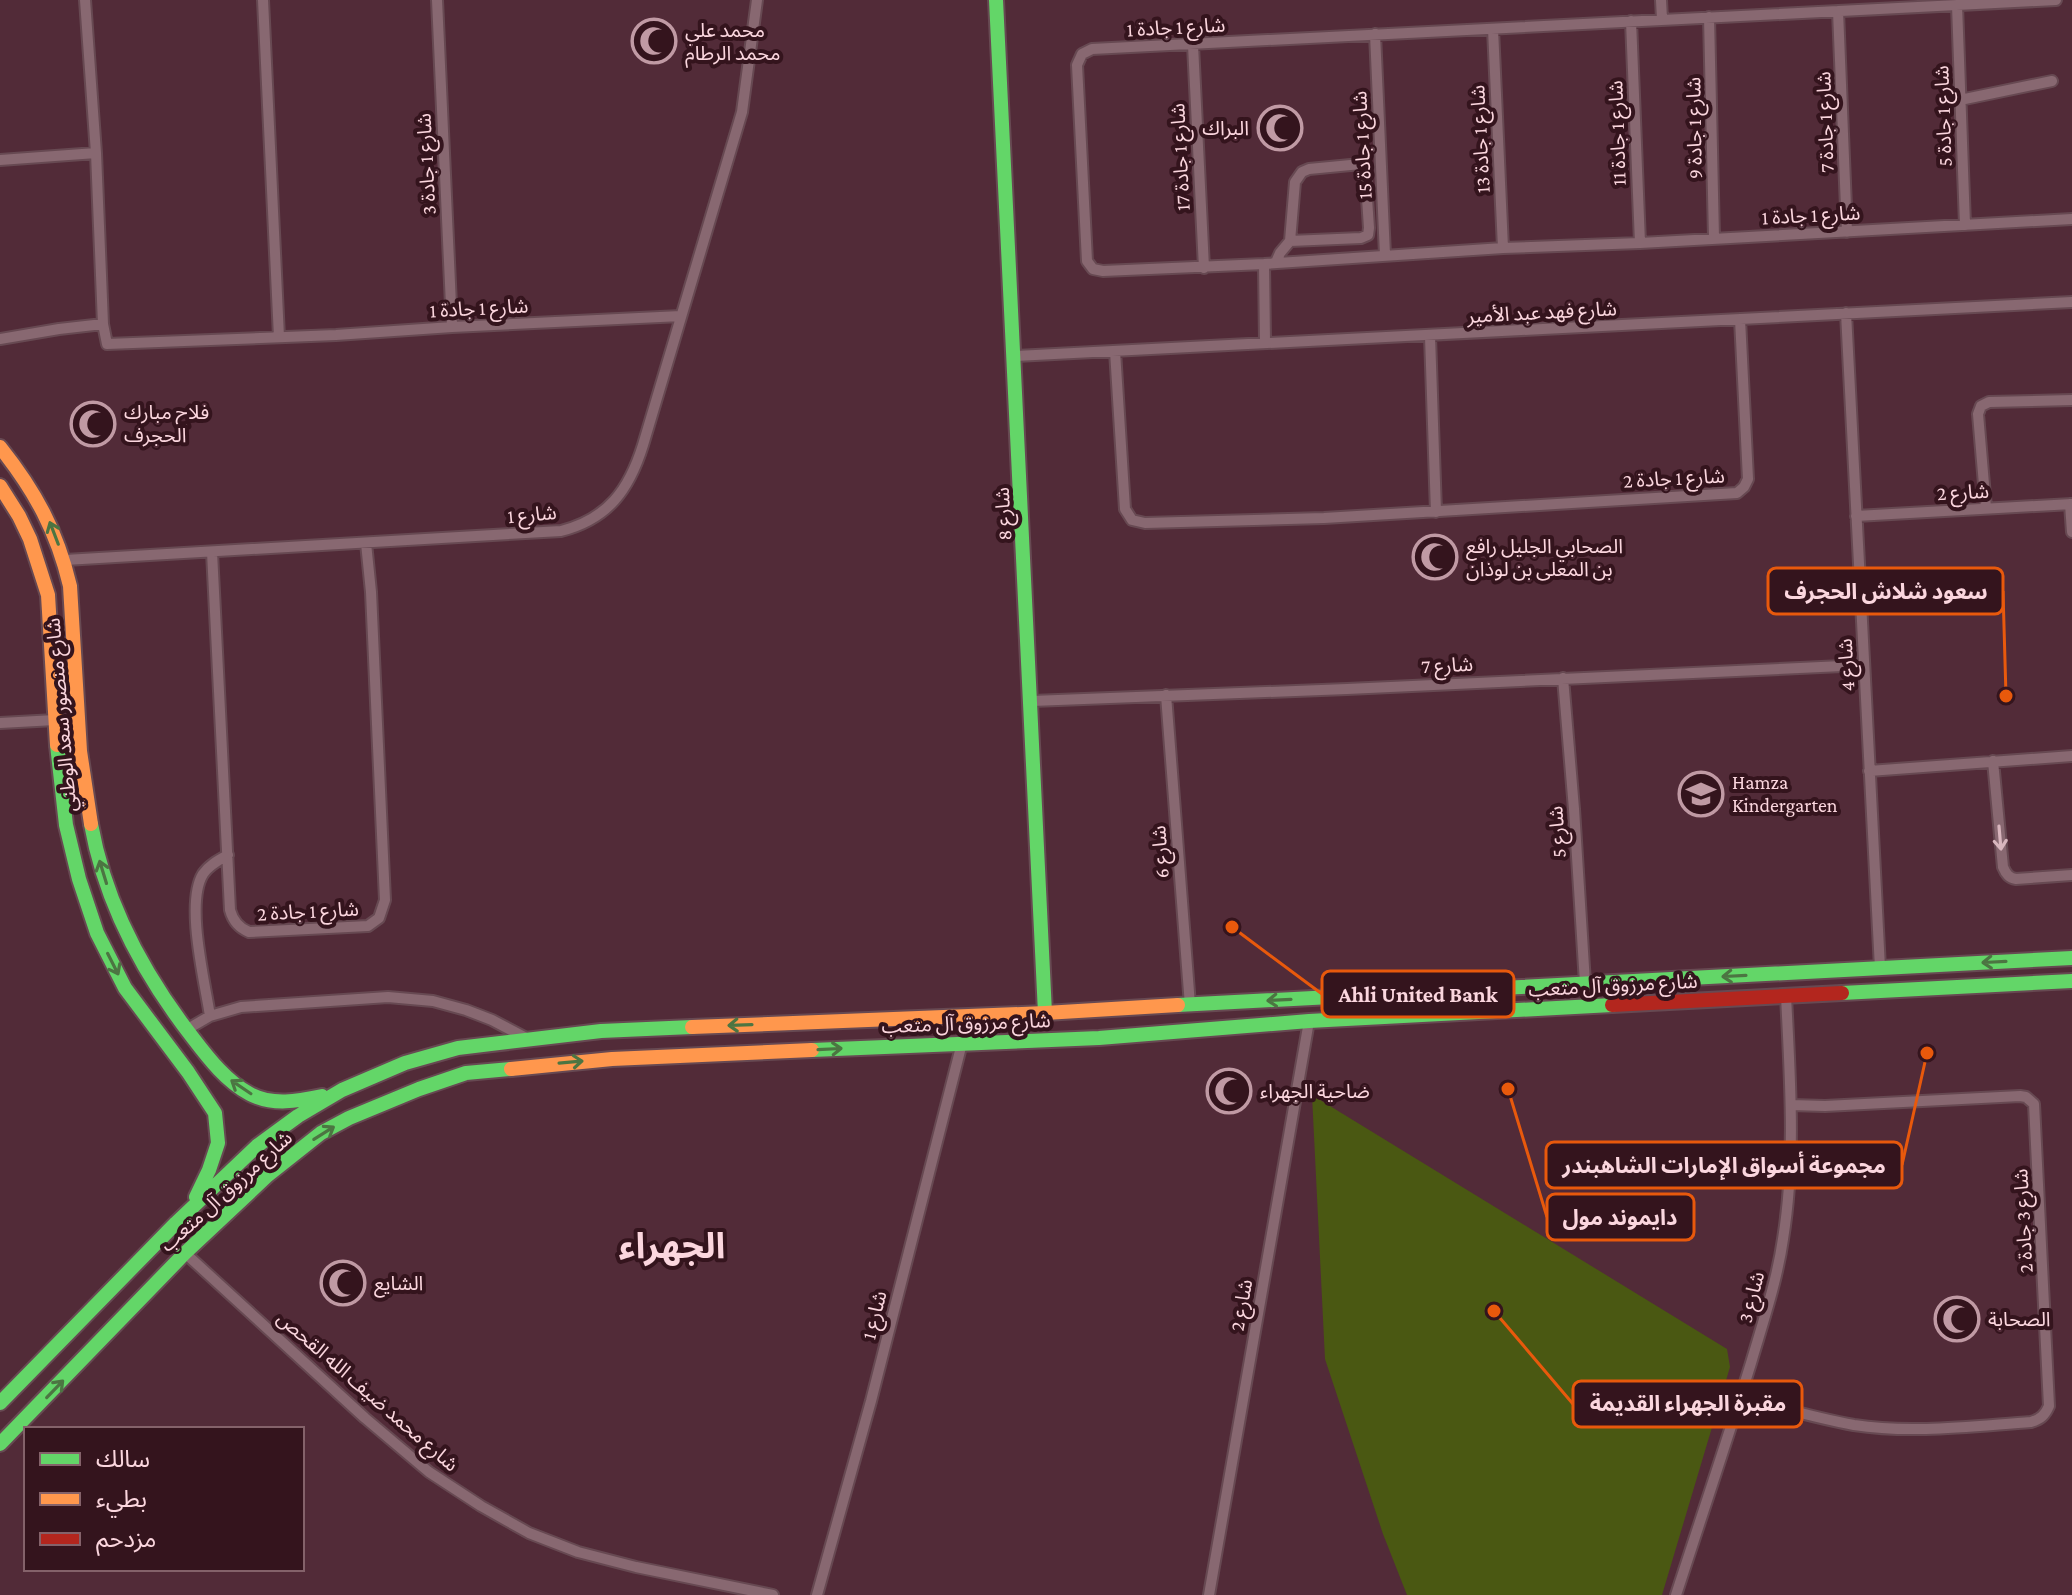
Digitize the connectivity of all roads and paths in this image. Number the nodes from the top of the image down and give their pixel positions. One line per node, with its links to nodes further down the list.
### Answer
1 (85, 0): 18 (street)
2 (263, 0): 38 (street)
3 (437, 0): 36 (street, شارع 1 جادة 3)
4 (757, 0): 33 (street, شارع 1)
5 (1661, 0): 11 (street)
6 (2056, 0): 8 (street, شارع 1 جادة 1)
7 (995, 4): 42 (main road, شارع 8)
8 (1957, 5): 9 (street, شارع 1 جادة 1); 17 (street, شارع 1 جادة 5)
9 (1838, 11): 10 (street, شارع 1 جادة 1); 22 (street, شارع 1 جادة 7)
10 (1709, 17): 11 (street, شارع 1 جادة 1); 23 (street, شارع 1 جادة 9)
11 (1662, 19): 12 (street, شارع 1 جادة 1)
12 (1631, 21): 13 (street, شارع 1 جادة 1); 25 (street, شارع 1 جادة 11)
13 (1493, 29): 14 (street, شارع 1 جادة 1); 26 (street, شارع 1 جادة 13)
14 (1375, 34): 15 (street, شارع 1 جادة 1); 27 (street, شارع 1 جادة 15)
15 (1193, 45): 30 (street, شارع 1 جادة 17); 30 (street, شارع 1 جادة 1)
16 (2052, 81): 17 (street)
17 (1960, 100): 21 (street, شارع 1 جادة 5)
18 (96, 153): 19 (street); 35 (street)
19 (0, 160)
20 (2072, 219): 21 (street, شارع 1 جادة 1)
21 (1965, 225): 22 (street, شارع 1 جادة 1)
22 (1847, 232): 23 (street, شارع 1 جادة 1)
23 (1714, 238): 25 (street, شارع 1 جادة 1)
24 (1290, 241): 24 (street); 28 (street)
25 (1640, 243): 26 (street, شارع 1 جادة 1)
26 (1503, 248): 27 (street, شارع 1 جادة 1)
27 (1385, 255): 28 (street, شارع 1 جادة 1)
28 (1276, 262): 29 (street, شارع 1 جادة 1)
29 (1264, 264): 30 (street, شارع 1 جادة 1); 40 (street)
30 (1204, 268)
31 (2072, 302): 32 (street, شارع فهد عبد الأمير)
32 (1846, 313): 34 (street, شارع فهد عبد الأمير); 49 (street, شارع 4)
33 (681, 316): 36 (street, شارع 1 جادة 1); 51 (street, شارع 1)
34 (1740, 319): 37 (street, شارع فهد عبد الأمير); 48 (street, شارع 1 جادة 2)
35 (103, 324): 38 (street, شارع 1 جادة 1); 39 (street)
36 (452, 327): 38 (street, شارع 1 جادة 1)
37 (1430, 336): 40 (street, شارع فهد عبد الأمير); 48 (street)
38 (279, 337)
39 (0, 339)
40 (1265, 342): 41 (street, شارع فهد عبد الأمير)
41 (1115, 351): 42 (street, شارع فهد عبد الأمير); 48 (street, شارع 1 جادة 2)
42 (1014, 356): 57 (main road, شارع 8)
43 (2072, 400): 47 (street)
44 (0, 447): 53 (main road, شارع منصور سعد الوطني, one-way to 44)
45 (0, 486): 58 (main road, شارع منصور سعد الوطني)
46 (2071, 504): 47 (street, شارع 2); 50 (street)
47 (1986, 508): 49 (street, شارع 2)
48 (1436, 512)
49 (1856, 516): 54 (street, شارع 4)
50 (2072, 532)
51 (366, 543): 52 (street, شارع 1); 63 (street, شارع 1 جادة 2)
52 (212, 552): 53 (street, شارع 1); 63 (street, شارع 1 جادة 2)
53 (65, 560): 82 (main road, شارع منصور سعد الوطني, one-way to 53)
54 (1864, 665): 55 (street, شارع 7); 62 (street, شارع 4)
55 (1563, 678): 56 (street, شارع 7); 70 (street, شارع 5)
56 (1166, 695): 57 (street, شارع 7); 76 (street, شارع 6)
57 (1032, 701): 78 (main road, شارع 8)
58 (55, 720): 59 (street); 86 (main road, شارع منصور سعد الوطني, one-way to 86)
59 (0, 723)
60 (2072, 756): 61 (street)
61 (1993, 761): 62 (street); 64 (street, one-way to 64)
62 (1869, 771): 68 (street, شارع 4)
63 (228, 855): 80 (street)
64 (2072, 875)
65 (2072, 958): 66 (main road, شارع مرزوق آل متعب, one-way to 66)
66 (1955, 964): 67 (main road, شارع مرزوق آل متعب); 71 (main road)
67 (1916, 966): 68 (main road, شارع مرزوق آل متعب); 73 (main road)
68 (1880, 968): 70 (main road, شارع مرزوق آل متعب, one-way to 70)
69 (2072, 981): 71 (main road, شارع مرزوق آل متعب)
70 (1585, 983): 72 (main road, شارع مرزوق آل متعب)
71 (1953, 987): 73 (main road, شارع مرزوق آل متعب)
72 (1464, 989): 74 (main road, شارع مرزوق آل متعب); 77 (main road)
73 (1916, 989): 75 (main road, شارع مرزوق آل متعب)
74 (1427, 991): 76 (main road, شارع مرزوق آل متعب, one-way to 76); 79 (main road)
75 (1786, 996): 77 (main road, شارع مرزوق آل متعب); 88 (street, شارع 3)
76 (1190, 1005): 78 (main road, شارع مرزوق آل متعب)
77 (1462, 1012): 79 (main road, شارع مرزوق آل متعب)
78 (1045, 1013): 83 (main road, شارع مرزوق آل متعب, one-way to 83)
79 (1426, 1014): 81 (main road, شارع مرزوق آل متعب)
80 (210, 1016): 82 (street); 83 (street)
81 (1309, 1021): 84 (main road, شارع مرزوق آل متعب); 97 (street, شارع 2)
82 (186, 1030): 85 (main road, شارع منصور سعد الوطني)
83 (528, 1039): 87 (main road, شارع مرزوق آل متعب)
84 (962, 1043): 90 (main road, شارع مرزوق آل متعب, one-way to 84); 96 (street, شارع 1)
85 (207, 1056): 86 (main road); 87 (main road, شارع منصور سعد الوطني, one-way to 85)
86 (188, 1072): 89 (main road, شارع منصور سعد الوطني)
87 (342, 1090): 89 (main road, شارع مرزوق آل متعب)
88 (1791, 1105): 91 (street, شارع 3); 91 (street, شارع 3 جادة 2)
89 (176, 1223): 92 (main road, شارع مرزوق آل متعب)
90 (185, 1253): 93 (main road, شارع مرزوق آل متعب, one-way to 90); 94 (street, شارع محمد ضيف الله القحص)
91 (1740, 1397): 98 (street, شارع 3)
92 (0, 1403)
93 (0, 1444)
94 (722, 1590): 95 (street, شارع محمد ضيف الله القحص)
95 (773, 1595)
96 (817, 1595)
97 (1209, 1595)
98 (1676, 1595)

